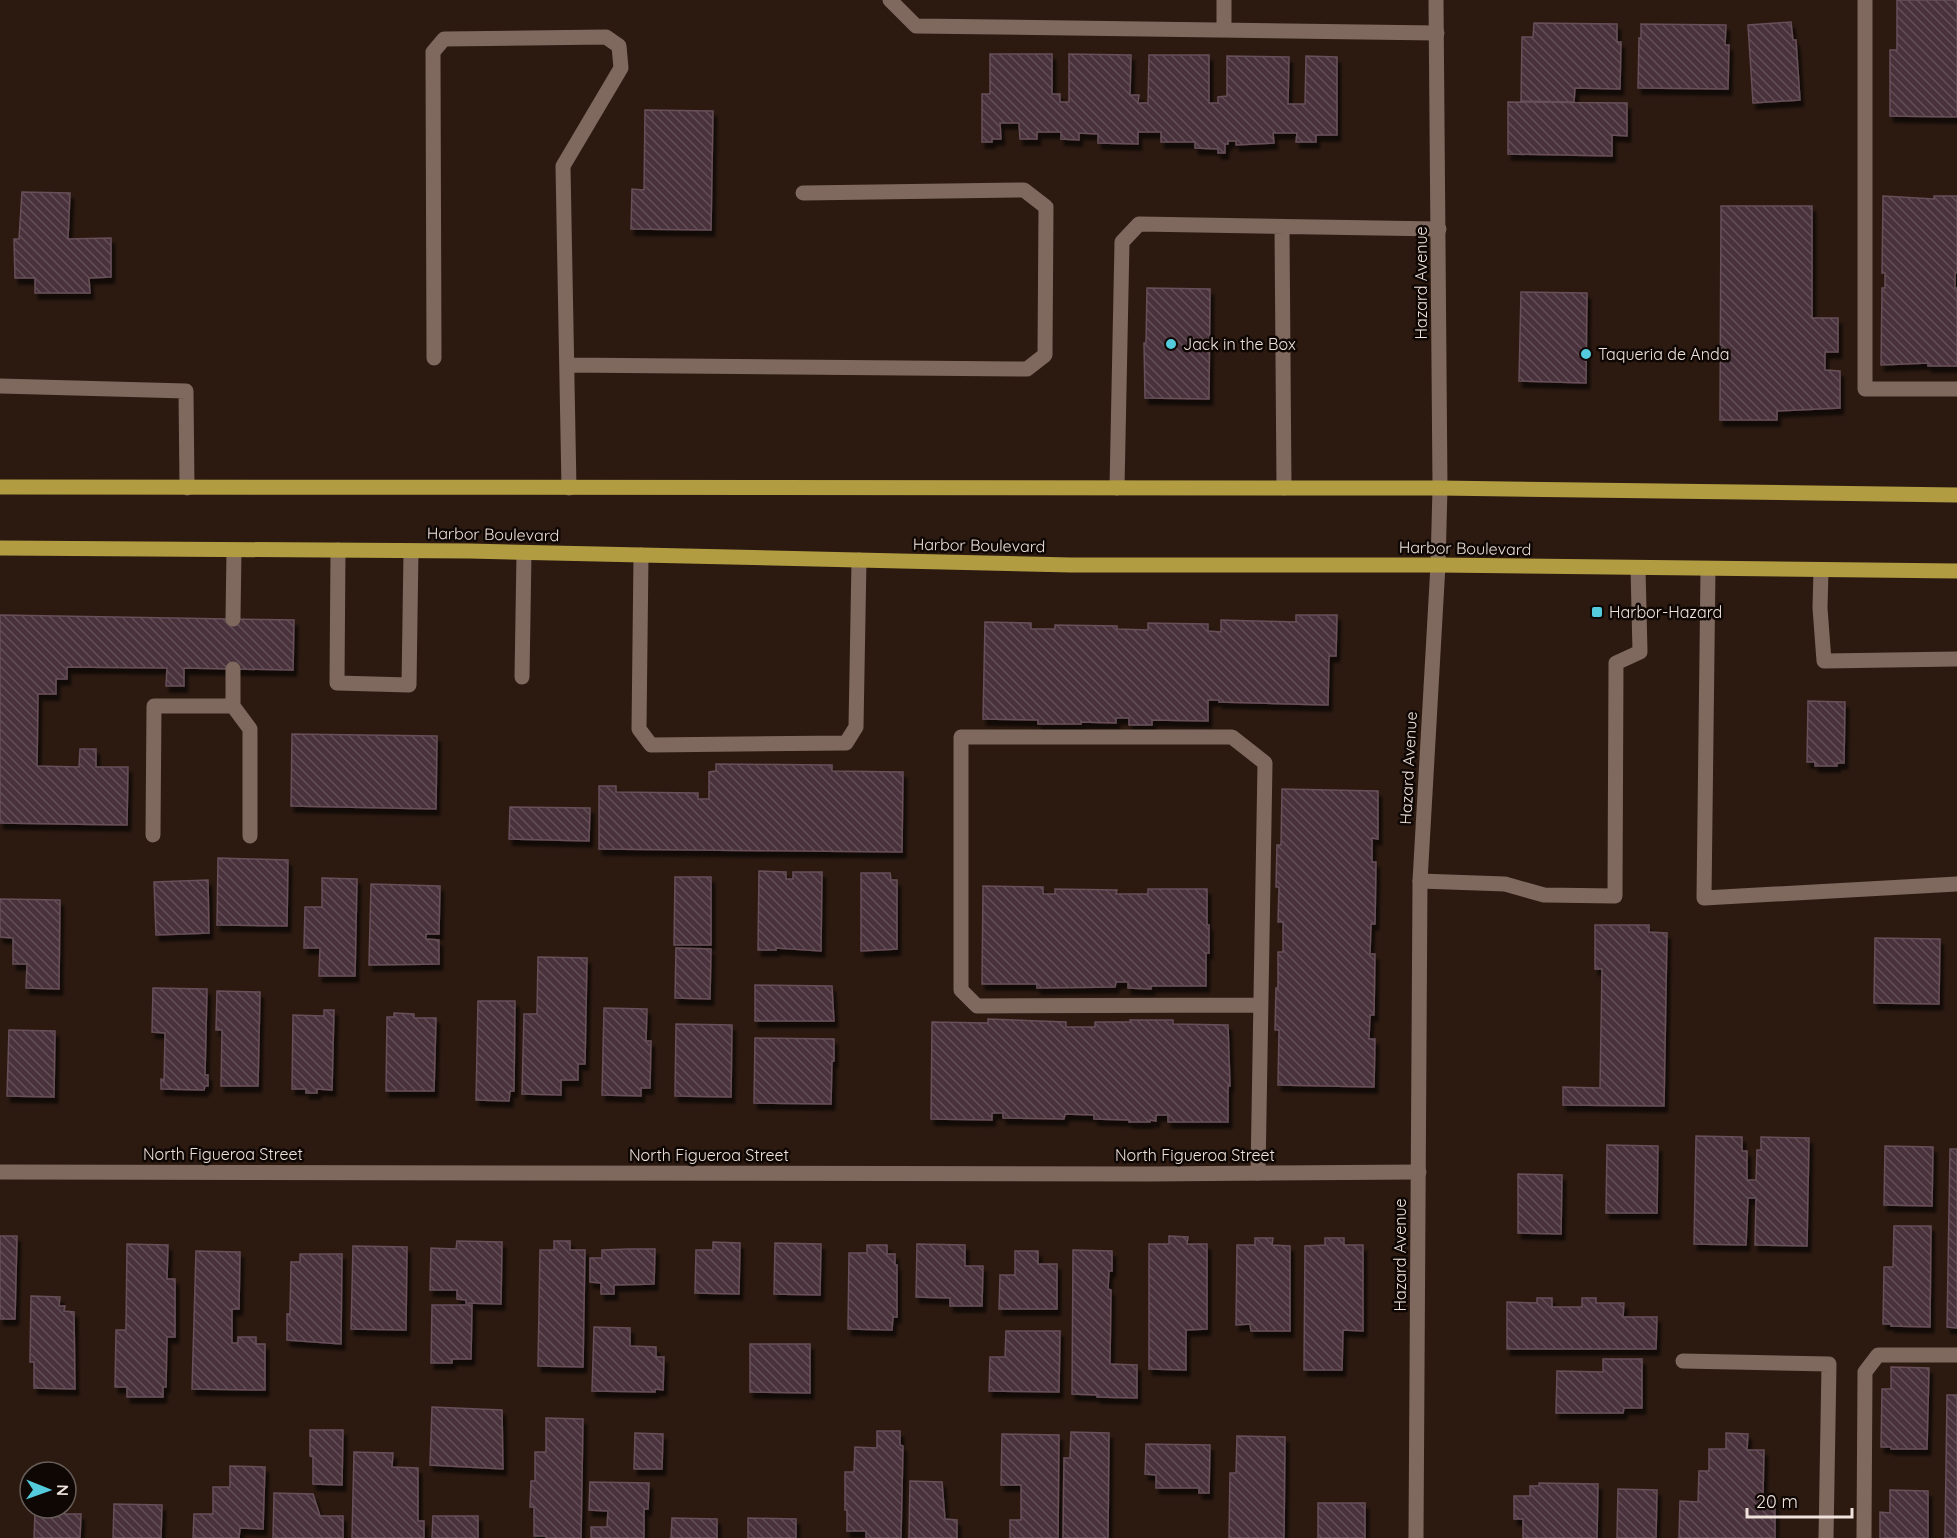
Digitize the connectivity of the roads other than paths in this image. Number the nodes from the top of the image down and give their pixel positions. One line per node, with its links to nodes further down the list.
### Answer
1 (890, 0): 5 (street)
2 (1224, 0): 5 (street)
3 (1436, 0): 6 (street, Hazard Avenue)
4 (1865, 0): 13 (street)
5 (1224, 30): 6 (street)
6 (1437, 33): 9 (street, Hazard Avenue)
7 (803, 193): 11 (street)
8 (1282, 228): 9 (street); 17 (street); 18 (street)
9 (1439, 229): 19 (street, Hazard Avenue)
10 (434, 358): 11 (street)
11 (567, 365): 16 (street)
12 (0, 386): 15 (street)
13 (1957, 389)
14 (0, 488): 15 (main road)
15 (187, 488): 16 (main road)
16 (569, 488): 17 (main road)
17 (1117, 488): 18 (main road)
18 (1284, 488): 19 (main road)
19 (1440, 488): 20 (main road); 28 (street, Hazard Avenue)
20 (1957, 495)
21 (0, 548): 22 (main road, Harbor Boulevard)
22 (234, 550): 23 (main road, Harbor Boulevard); 33 (street)
23 (338, 550): 24 (main road, Harbor Boulevard); 24 (street)
24 (411, 551): 25 (main road, Harbor Boulevard)
25 (524, 553): 26 (main road, Harbor Boulevard); 36 (street)
26 (640, 555): 27 (main road, Harbor Boulevard); 27 (street)
27 (859, 560): 28 (main road, Harbor Boulevard)
28 (1438, 565): 29 (main road, Harbor Boulevard); 40 (street, Hazard Avenue)
29 (1638, 568): 30 (main road, Harbor Boulevard); 40 (street)
30 (1708, 569): 31 (main road, Harbor Boulevard); 41 (street)
31 (1821, 570): 32 (main road, Harbor Boulevard); 34 (street)
32 (1957, 571)
33 (233, 619)
34 (1957, 659)
35 (233, 669): 37 (street)
36 (522, 677)
37 (232, 706): 38 (street); 39 (street)
38 (153, 835)
39 (250, 836)
40 (1420, 881): 44 (street, Hazard Avenue)
41 (1957, 884)
42 (1260, 1005): 42 (street); 45 (street)
43 (0, 1172): 45 (street, North Figueroa Street)
44 (1419, 1172): 45 (street, North Figueroa Street); 48 (street, Hazard Avenue)
45 (1258, 1173)
46 (1957, 1355): 50 (street)
47 (1683, 1361): 49 (street)
48 (1416, 1538)
49 (1826, 1538)
50 (1864, 1538)

